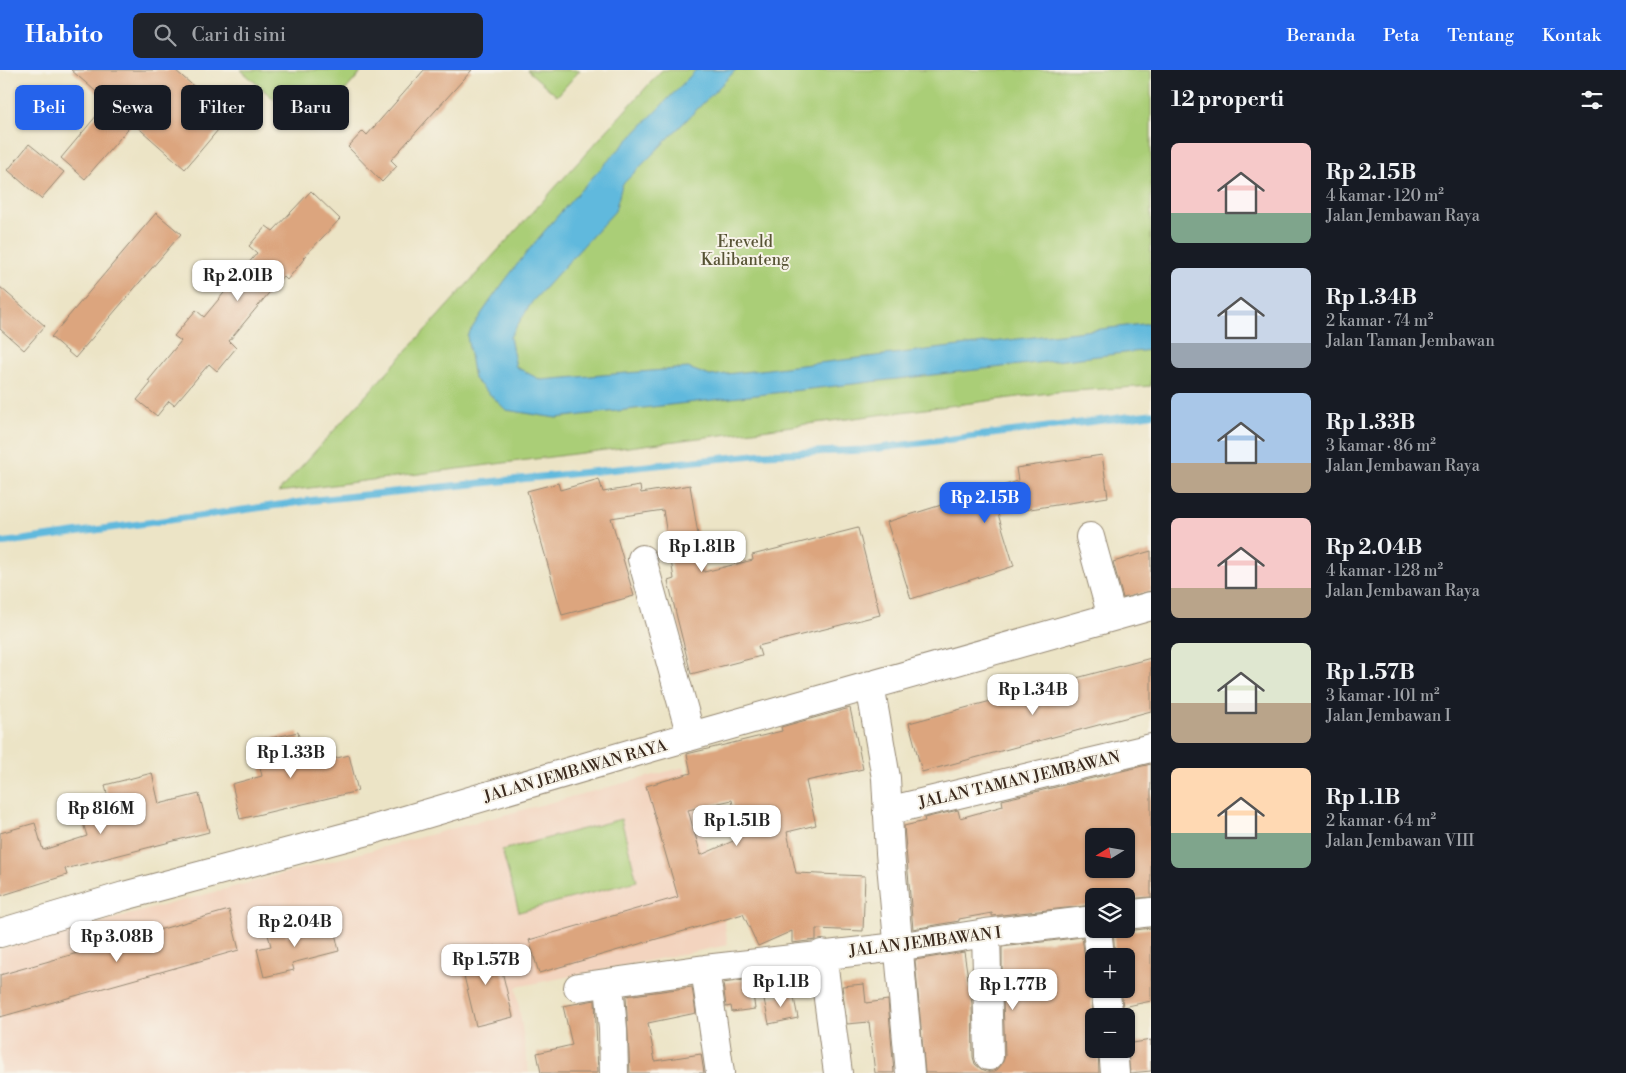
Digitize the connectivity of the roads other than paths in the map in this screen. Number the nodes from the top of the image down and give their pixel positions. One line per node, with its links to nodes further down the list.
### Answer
1 (1090, 537): 4 (street)
2 (642, 559): 6 (street)
3 (1151, 606): 4 (street, JALAN JEMBAWAN RAYA)
4 (1112, 617): 5 (street, JALAN JEMBAWAN RAYA)
5 (870, 685): 6 (street, JALAN JEMBAWAN RAYA); 8 (street)
6 (691, 736): 12 (street, JALAN JEMBAWAN RAYA)
7 (1151, 748): 8 (street, JALAN TAMAN JEMBAWAN)
8 (887, 811): 14 (street)
9 (1151, 912): 10 (street)
10 (1135, 914)
11 (1085, 921): 13 (street, JALAN JEMBAWAN I)
12 (0, 933)
13 (986, 933): 14 (street, JALAN JEMBAWAN I); 19 (street)
14 (898, 947): 15 (street, JALAN JEMBAWAN I); 24 (street)
15 (822, 954): 16 (street, JALAN JEMBAWAN I); 23 (street)
16 (705, 969): 17 (street, JALAN JEMBAWAN I); 22 (street)
17 (609, 984): 18 (street, JALAN JEMBAWAN I); 21 (street)
18 (578, 988)
19 (989, 1056)
20 (1114, 1058): 25 (street)
21 (614, 1073)
22 (720, 1073)
23 (838, 1073)
24 (910, 1073)
25 (1115, 1073)

